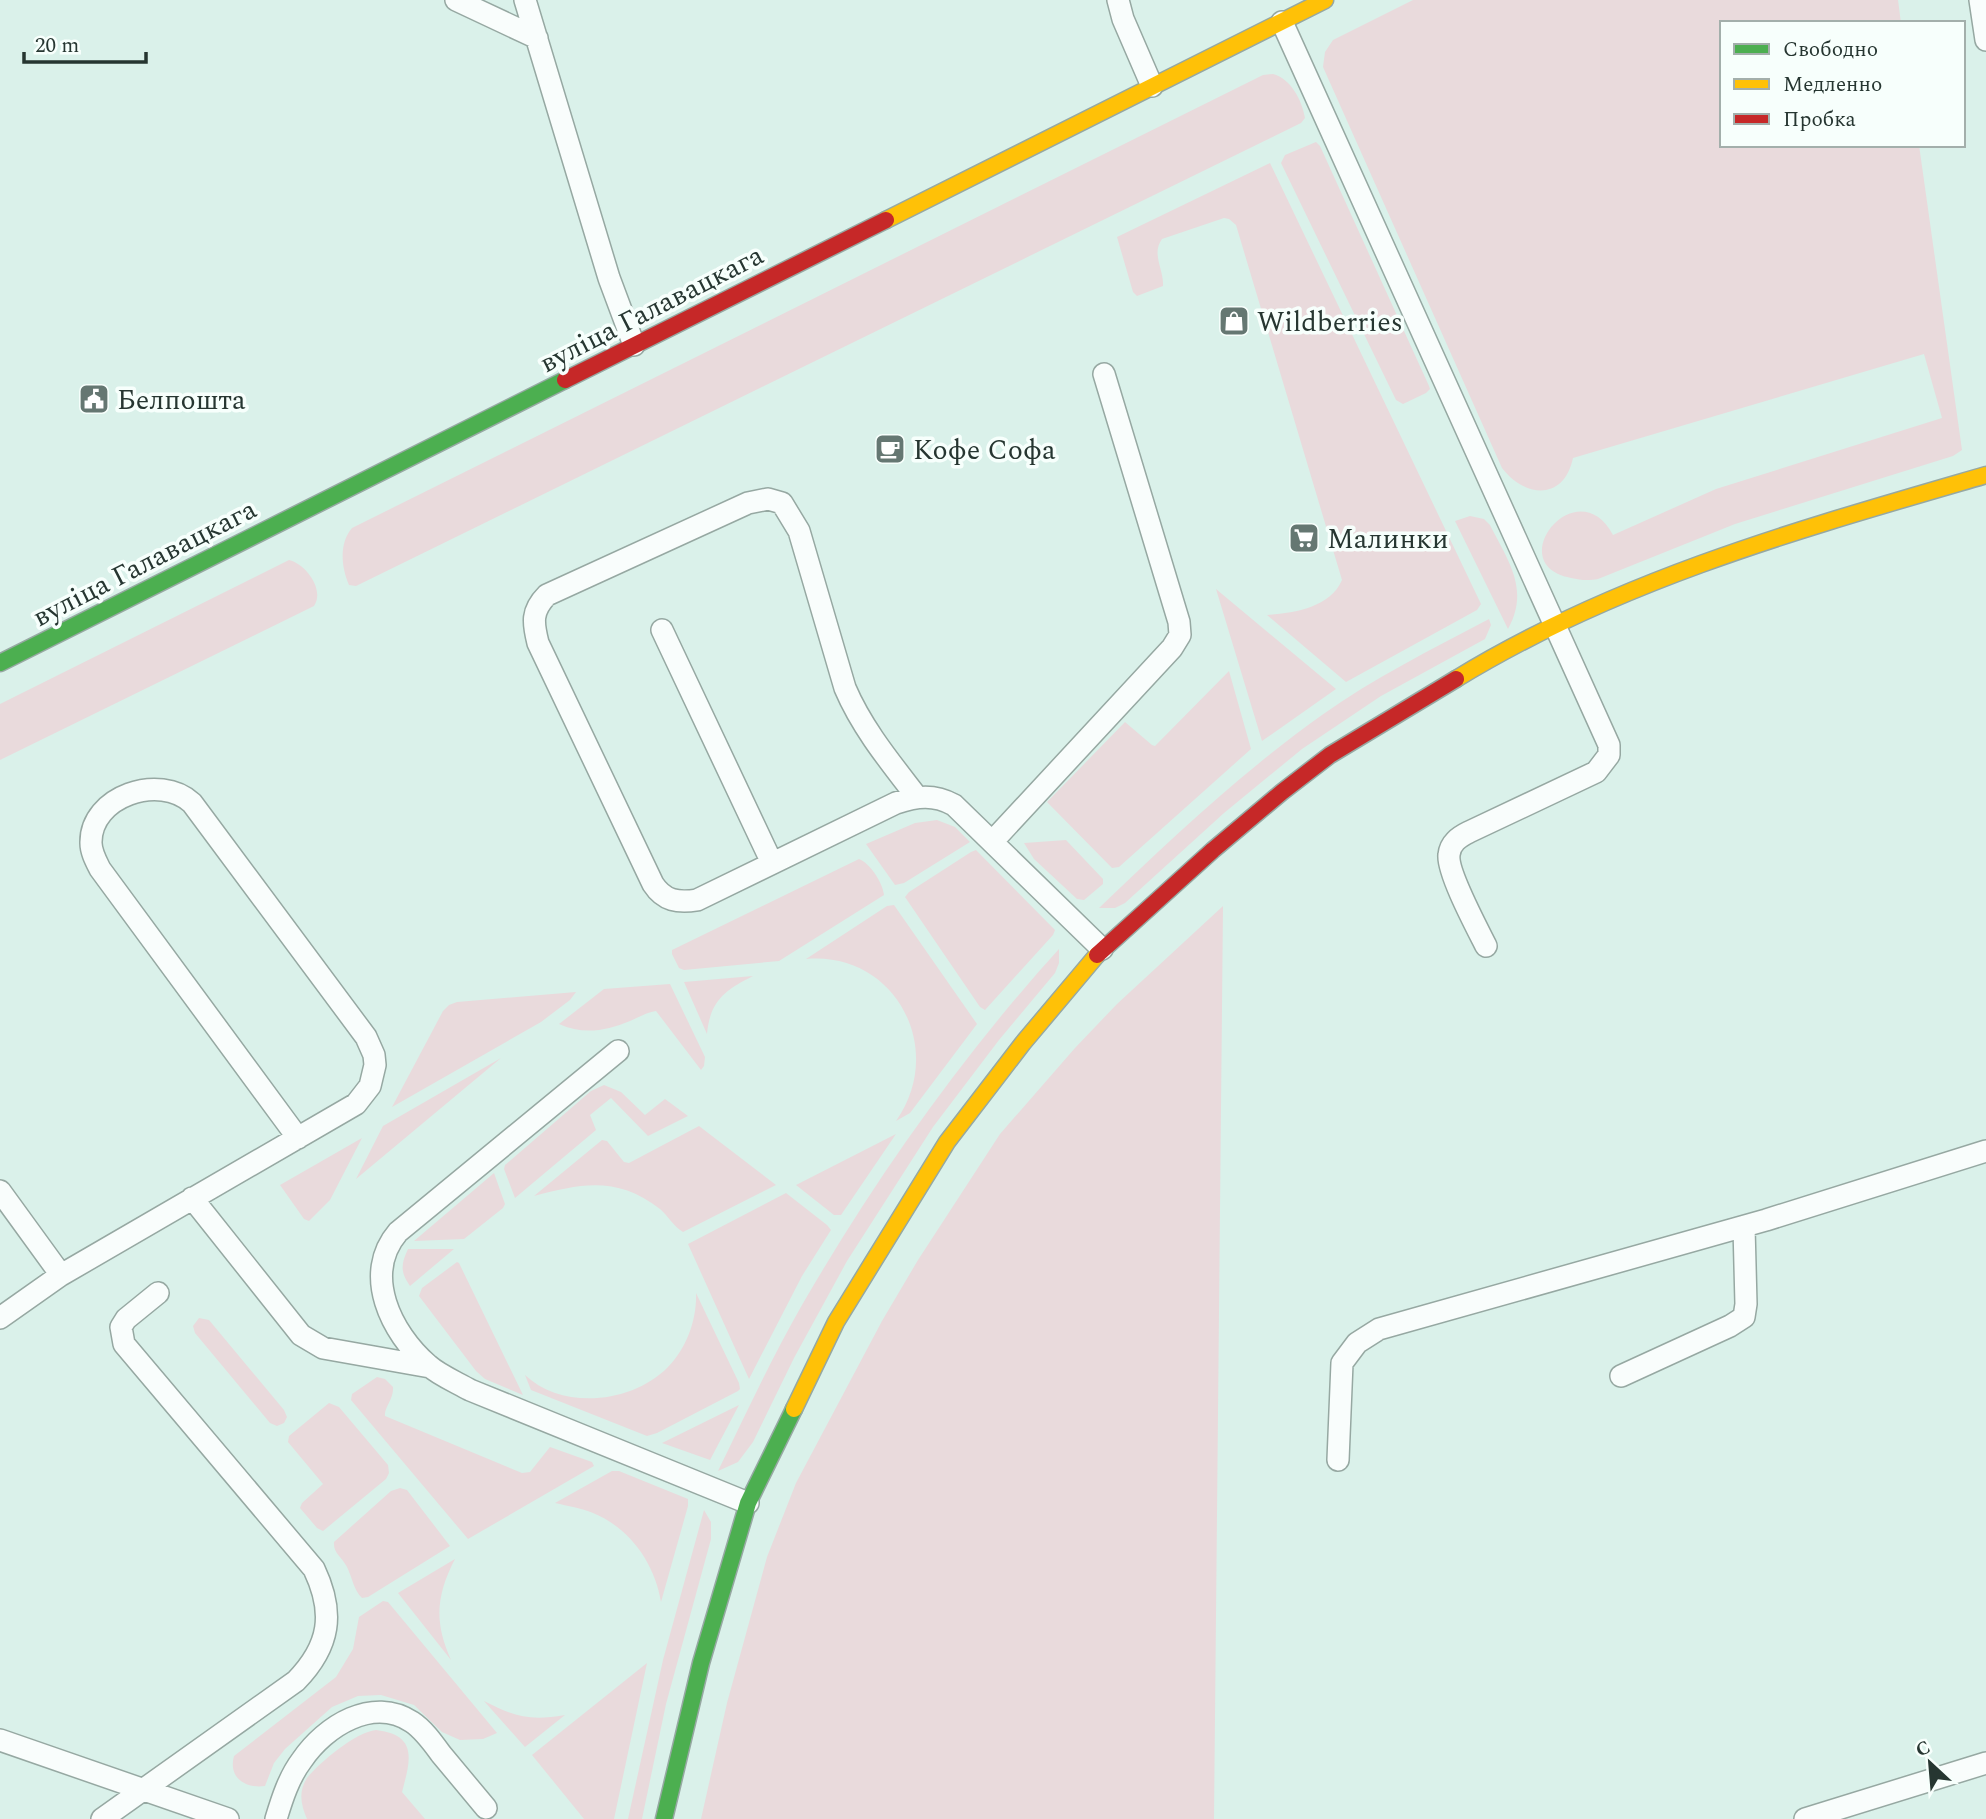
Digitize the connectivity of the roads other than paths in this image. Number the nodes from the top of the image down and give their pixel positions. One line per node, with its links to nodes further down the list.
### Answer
1 (456, 0): 7 (lane)
2 (525, 0): 7 (lane)
3 (1118, 0): 9 (lane)
4 (1325, 0): 6 (street, вуліца Галавацкага)
5 (1980, 0): 8 (lane)
6 (1282, 22): 9 (street, вуліца Галавацкага); 13 (lane)
7 (537, 38): 10 (lane)
8 (1986, 40)
9 (1152, 86): 10 (street, вуліца Галавацкага)
10 (634, 345): 15 (street, вуліца Галавацкага)
11 (1104, 374): 17 (lane)
12 (1986, 475): 13 (street)
13 (1554, 624): 19 (lane); 20 (street)
14 (662, 630): 18 (lane)
15 (0, 663)
16 (917, 797): 17 (lane); 18 (lane); 18 (lane)
17 (992, 842): 20 (lane)
18 (772, 863)
19 (1486, 946)
20 (1102, 949): 33 (street)
21 (618, 1051): 30 (lane)
22 (298, 1138): 22 (lane); 25 (lane)
23 (1986, 1151): 26 (lane)
24 (0, 1191): 27 (lane)
25 (192, 1198): 27 (lane); 30 (lane)
26 (1744, 1227): 31 (lane); 32 (lane)
27 (61, 1275): 29 (lane)
28 (158, 1293): 36 (lane)
29 (0, 1318)
30 (430, 1367): 33 (lane)
31 (1621, 1376)
32 (1338, 1460)
33 (748, 1503): 42 (street)
34 (0, 1740): 36 (lane)
35 (1986, 1763): 38 (lane)
36 (143, 1790): 39 (lane); 40 (lane)
37 (486, 1808): 41 (lane)
38 (1833, 1815): 43 (lane)
39 (107, 1818)
40 (228, 1819)
41 (276, 1819)
42 (664, 1819)
43 (1805, 1819)

